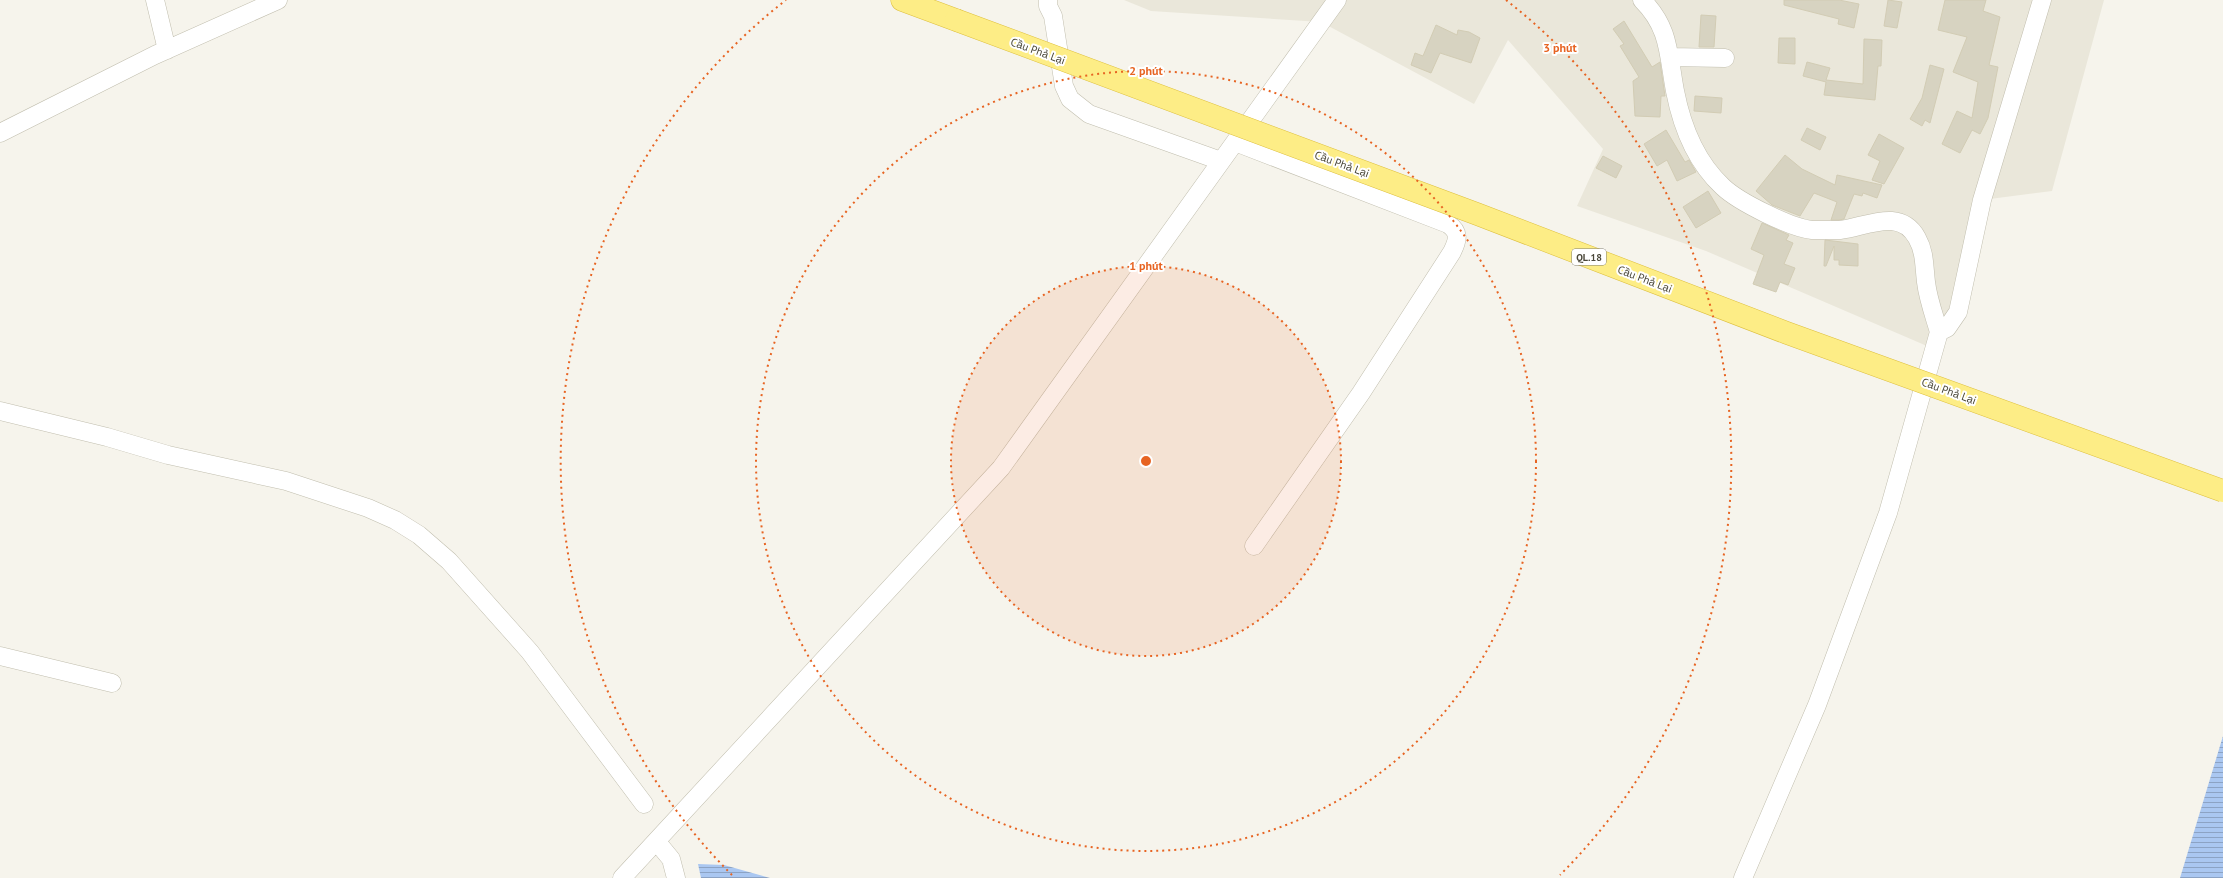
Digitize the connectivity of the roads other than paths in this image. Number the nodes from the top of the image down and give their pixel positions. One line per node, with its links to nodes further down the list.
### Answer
1 (155, 0): 8 (street)
2 (278, 0): 8 (street)
3 (902, 0): 17 (highway, Cầu Phả Lại / QL.18, bridge)
4 (1048, 0): 14 (street)
5 (1337, 0): 12 (street)
6 (1642, 0): 9 (street)
7 (2042, 0): 15 (street)
8 (166, 50): 11 (street)
9 (1670, 57): 10 (street); 15 (street)
10 (1724, 58)
11 (6, 130): 13 (street)
12 (1235, 142): 14 (street); 18 (street)
13 (0, 144)
14 (1221, 161): 22 (street)
15 (1939, 332): 25 (street)
16 (0, 411): 21 (street)
17 (2223, 491)
18 (1254, 546)
19 (0, 656): 20 (street)
20 (112, 683)
21 (644, 804)
22 (657, 842): 23 (street); 24 (street)
23 (622, 878)
24 (676, 878)
25 (1743, 878)

